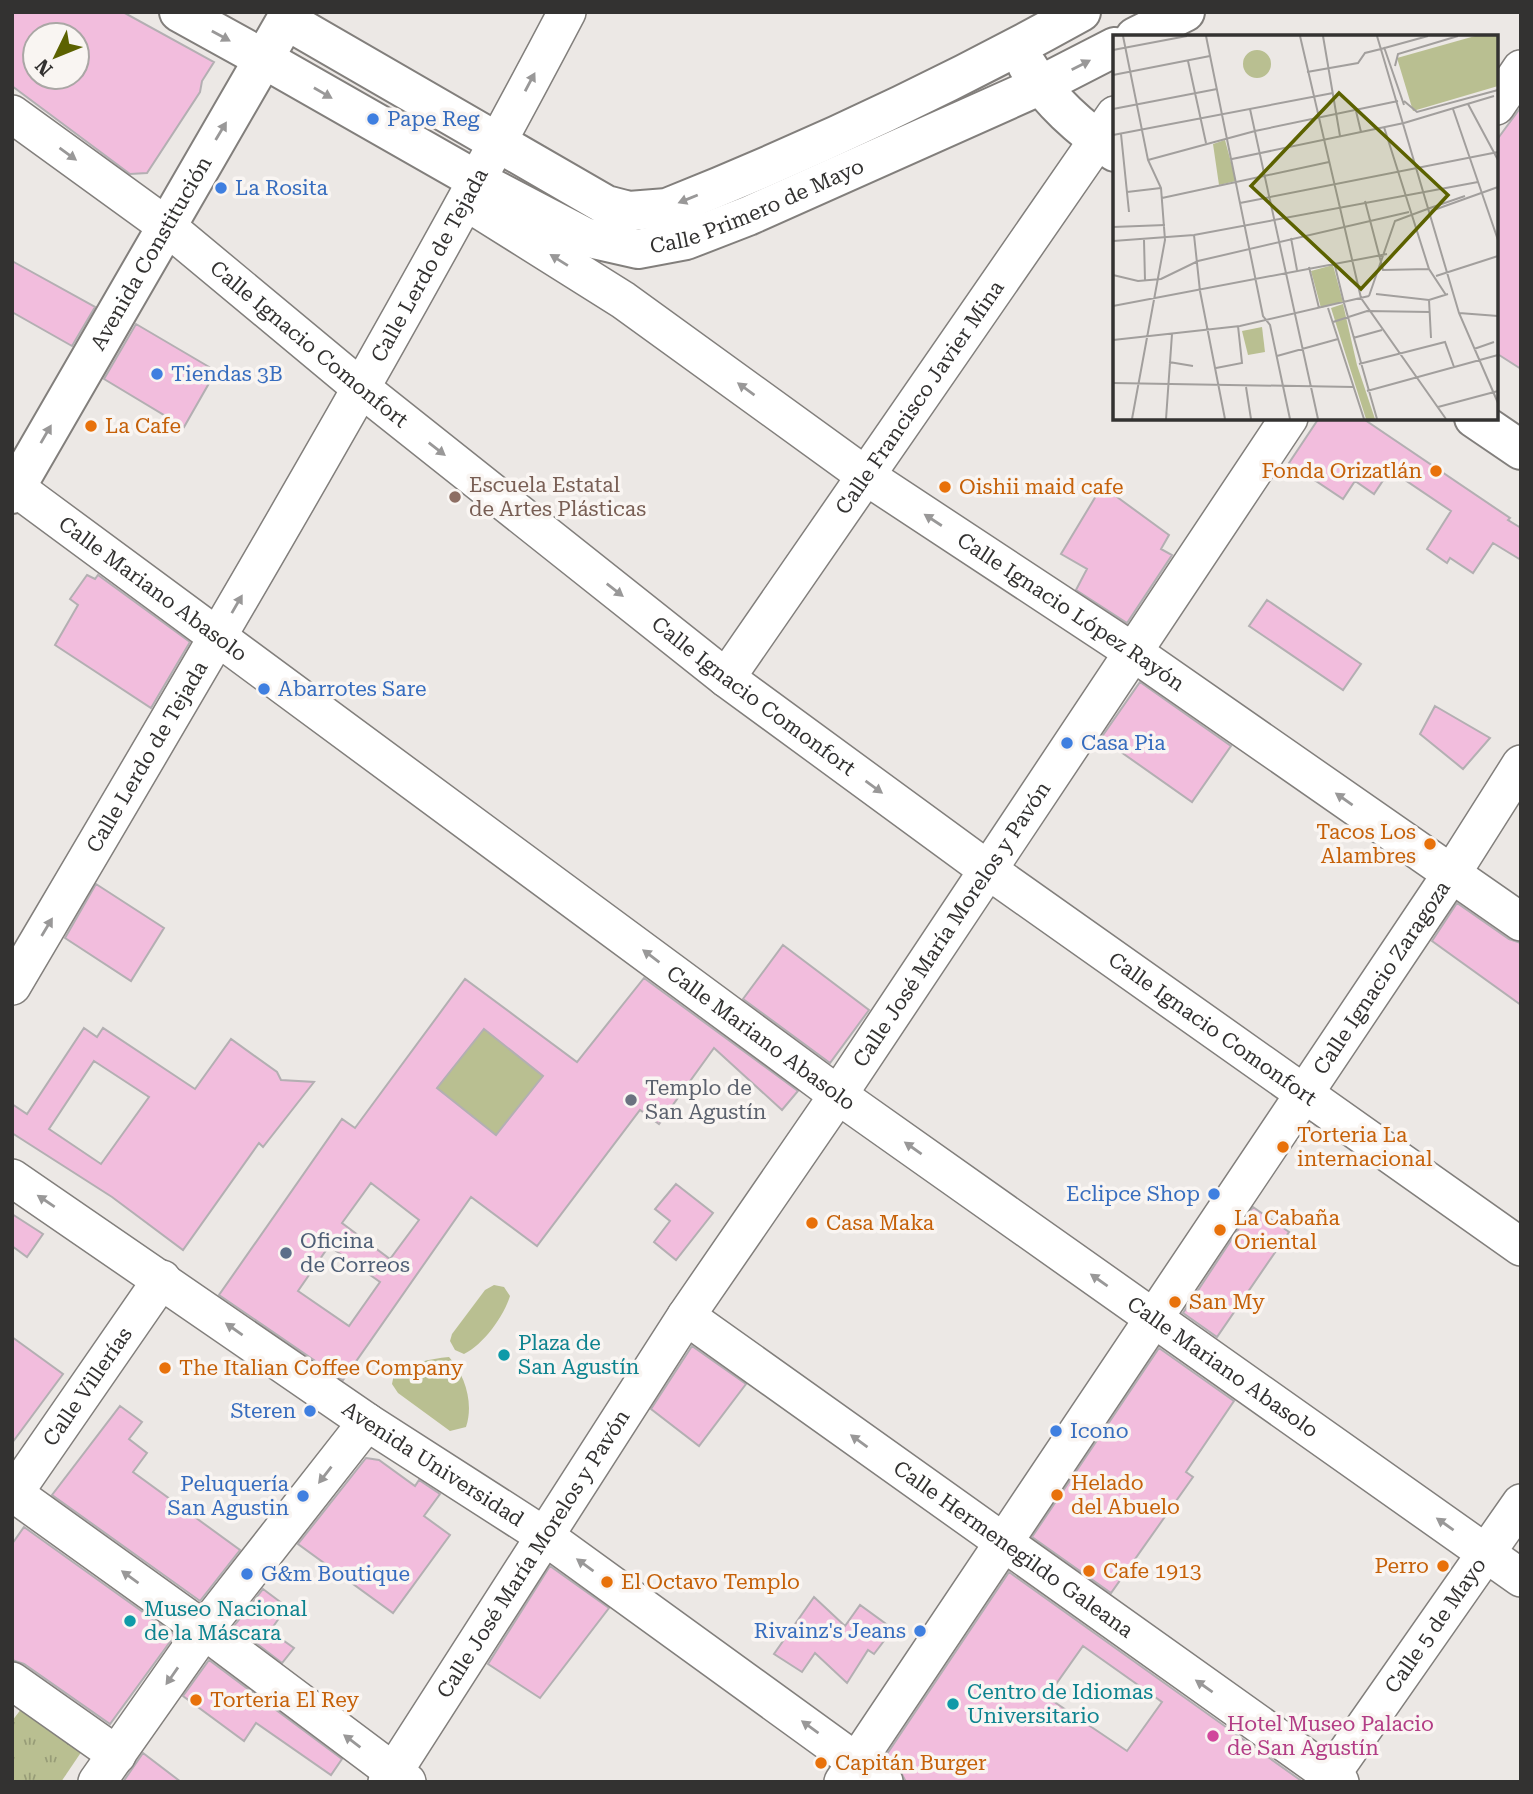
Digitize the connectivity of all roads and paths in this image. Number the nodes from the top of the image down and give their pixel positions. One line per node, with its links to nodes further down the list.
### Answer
1 (178, 12): 9 (main road, Calle Primero de Mayo, one-way to 9)
2 (567, 12): 20 (street, Calle Lerdo de Tejada, one-way to 2)
3 (1081, 12): 7 (main road, Calle Primero de Mayo)
4 (283, 15): 9 (main road, Avenida Constitución); 20 (main road, Calle Primero de Mayo)
5 (1178, 19): 6 (main road)
6 (1140, 35)
7 (1017, 48): 11 (main road, Calle Primero de Mayo); 12 (main road)
8 (1113, 48): 12 (main road, Calle Primero de Mayo, one-way to 8)
9 (264, 59): 26 (main road, Calle Primero de Mayo, one-way to 26); 30 (main road, Avenida Constitución, one-way to 9)
10 (1521, 69): 13 (street)
11 (958, 77): 14 (main road, Calle Primero de Mayo); 16 (main road)
12 (1039, 86): 16 (main road, Calle Primero de Mayo); 18 (main road)
13 (1498, 103)
14 (904, 104): 17 (main road, Calle Primero de Mayo); 19 (main road)
15 (12, 114): 30 (street, Calle Ignacio Comonfort, one-way to 30)
16 (976, 114): 19 (main road, Calle Primero de Mayo)
17 (855, 125): 21 (main road, Calle Primero de Mayo); 22 (main road)
18 (1109, 136): 37 (street, Calle Francisco Javier Mina)
19 (920, 139): 22 (main road, Calle Primero de Mayo)
20 (498, 143): 24 (main road, Calle Primero de Mayo); 26 (street, Calle Lerdo de Tejada)
21 (805, 149): 23 (main road, Calle Primero de Mayo); 25 (main road)
22 (870, 161): 25 (main road, Calle Primero de Mayo)
23 (735, 181): 27 (main road, Calle Primero de Mayo, one-way to 27); 28 (main road)
24 (570, 185): 27 (main road, Calle Primero de Mayo); 29 (main road)
25 (818, 185): 28 (main road, Calle Primero de Mayo)
26 (472, 191): 29 (main road, Calle Primero de Mayo); 32 (street, Calle Ignacio López Rayón, one-way to 26); 33 (street, Calle Lerdo de Tejada)
27 (645, 212): 31 (street)
28 (748, 216): 31 (main road, Calle Primero de Mayo)
29 (549, 219): 31 (main road, Calle Primero de Mayo)
30 (165, 225): 33 (street, Calle Ignacio Comonfort); 38 (main road, Avenida Constitución, one-way to 30)
31 (638, 249): 32 (street)
32 (623, 300): 37 (street, Calle Ignacio López Rayón, one-way to 32)
33 (361, 388): 39 (street, Calle Lerdo de Tejada, one-way to 33); 41 (street, Calle Ignacio Comonfort, one-way to 41)
34 (1288, 420): 40 (street, Calle José María Morelos y Pavón)
35 (1477, 420): 36 (main road)
36 (1521, 450)
37 (866, 476): 40 (street, Calle Ignacio López Rayón, one-way to 37); 41 (street, Calle Francisco Javier Mina)
38 (13, 489): 39 (street, Calle Mariano Abasolo)
39 (219, 636): 46 (street, Calle Lerdo de Tejada, one-way to 39); 48 (street, Calle Mariano Abasolo, one-way to 39)
40 (1133, 652): 43 (street, Calle José María Morelos y Pavón); 44 (street, Calle Ignacio López Rayón, one-way to 40)
41 (726, 678): 43 (street, Calle Ignacio Comonfort, one-way to 43)
42 (1521, 764): 44 (street, Calle Ignacio Zaragoza)
43 (988, 870): 47 (street, Calle Ignacio Comonfort); 48 (street, Calle José María Morelos y Pavón)
44 (1452, 873): 45 (street, Calle Ignacio López Rayón); 47 (street, Calle Ignacio Zaragoza)
45 (1521, 922)
46 (12, 986)
47 (1303, 1094): 50 (street, Calle Ignacio Comonfort); 53 (street, Calle Ignacio Zaragoza)
48 (838, 1095): 52 (street, Calle José María Morelos y Pavón); 53 (street, Calle Mariano Abasolo, one-way to 48)
49 (12, 1178): 51 (street, Avenida Universidad, one-way to 49)
50 (1521, 1247)
51 (162, 1279): 54 (street, Avenida Universidad, one-way to 51); 55 (street, Calle Villerías)
52 (686, 1316): 57 (street, Calle José María Morelos y Pavón); 58 (street, Calle Hermenegildo Galeana, one-way to 52)
53 (1152, 1319): 58 (street, Calle Ignacio Zaragoza); 59 (street, Calle Mariano Abasolo, one-way to 53)
54 (367, 1422): 57 (street, Avenida Universidad); 61 (street, one-way to 61)
55 (13, 1494): 61 (street, one-way to 55)
56 (1521, 1503): 59 (street, Calle 5 de Mayo)
57 (546, 1537): 64 (street, Avenida Universidad, one-way to 57); 65 (street, Calle José María Morelos y Pavón)
58 (1001, 1543): 64 (street, Calle Ignacio Zaragoza); 66 (street, Calle Hermenegildo Galeana, one-way to 58)
59 (1487, 1553): 60 (street, Calle Mariano Abasolo); 66 (street, Calle 5 de Mayo)
60 (1521, 1578)
61 (204, 1630): 63 (street, one-way to 63); 65 (street, one-way to 61)
62 (12, 1681): 63 (street)
63 (107, 1768)
64 (861, 1775)
65 (396, 1778)
66 (1332, 1779)

